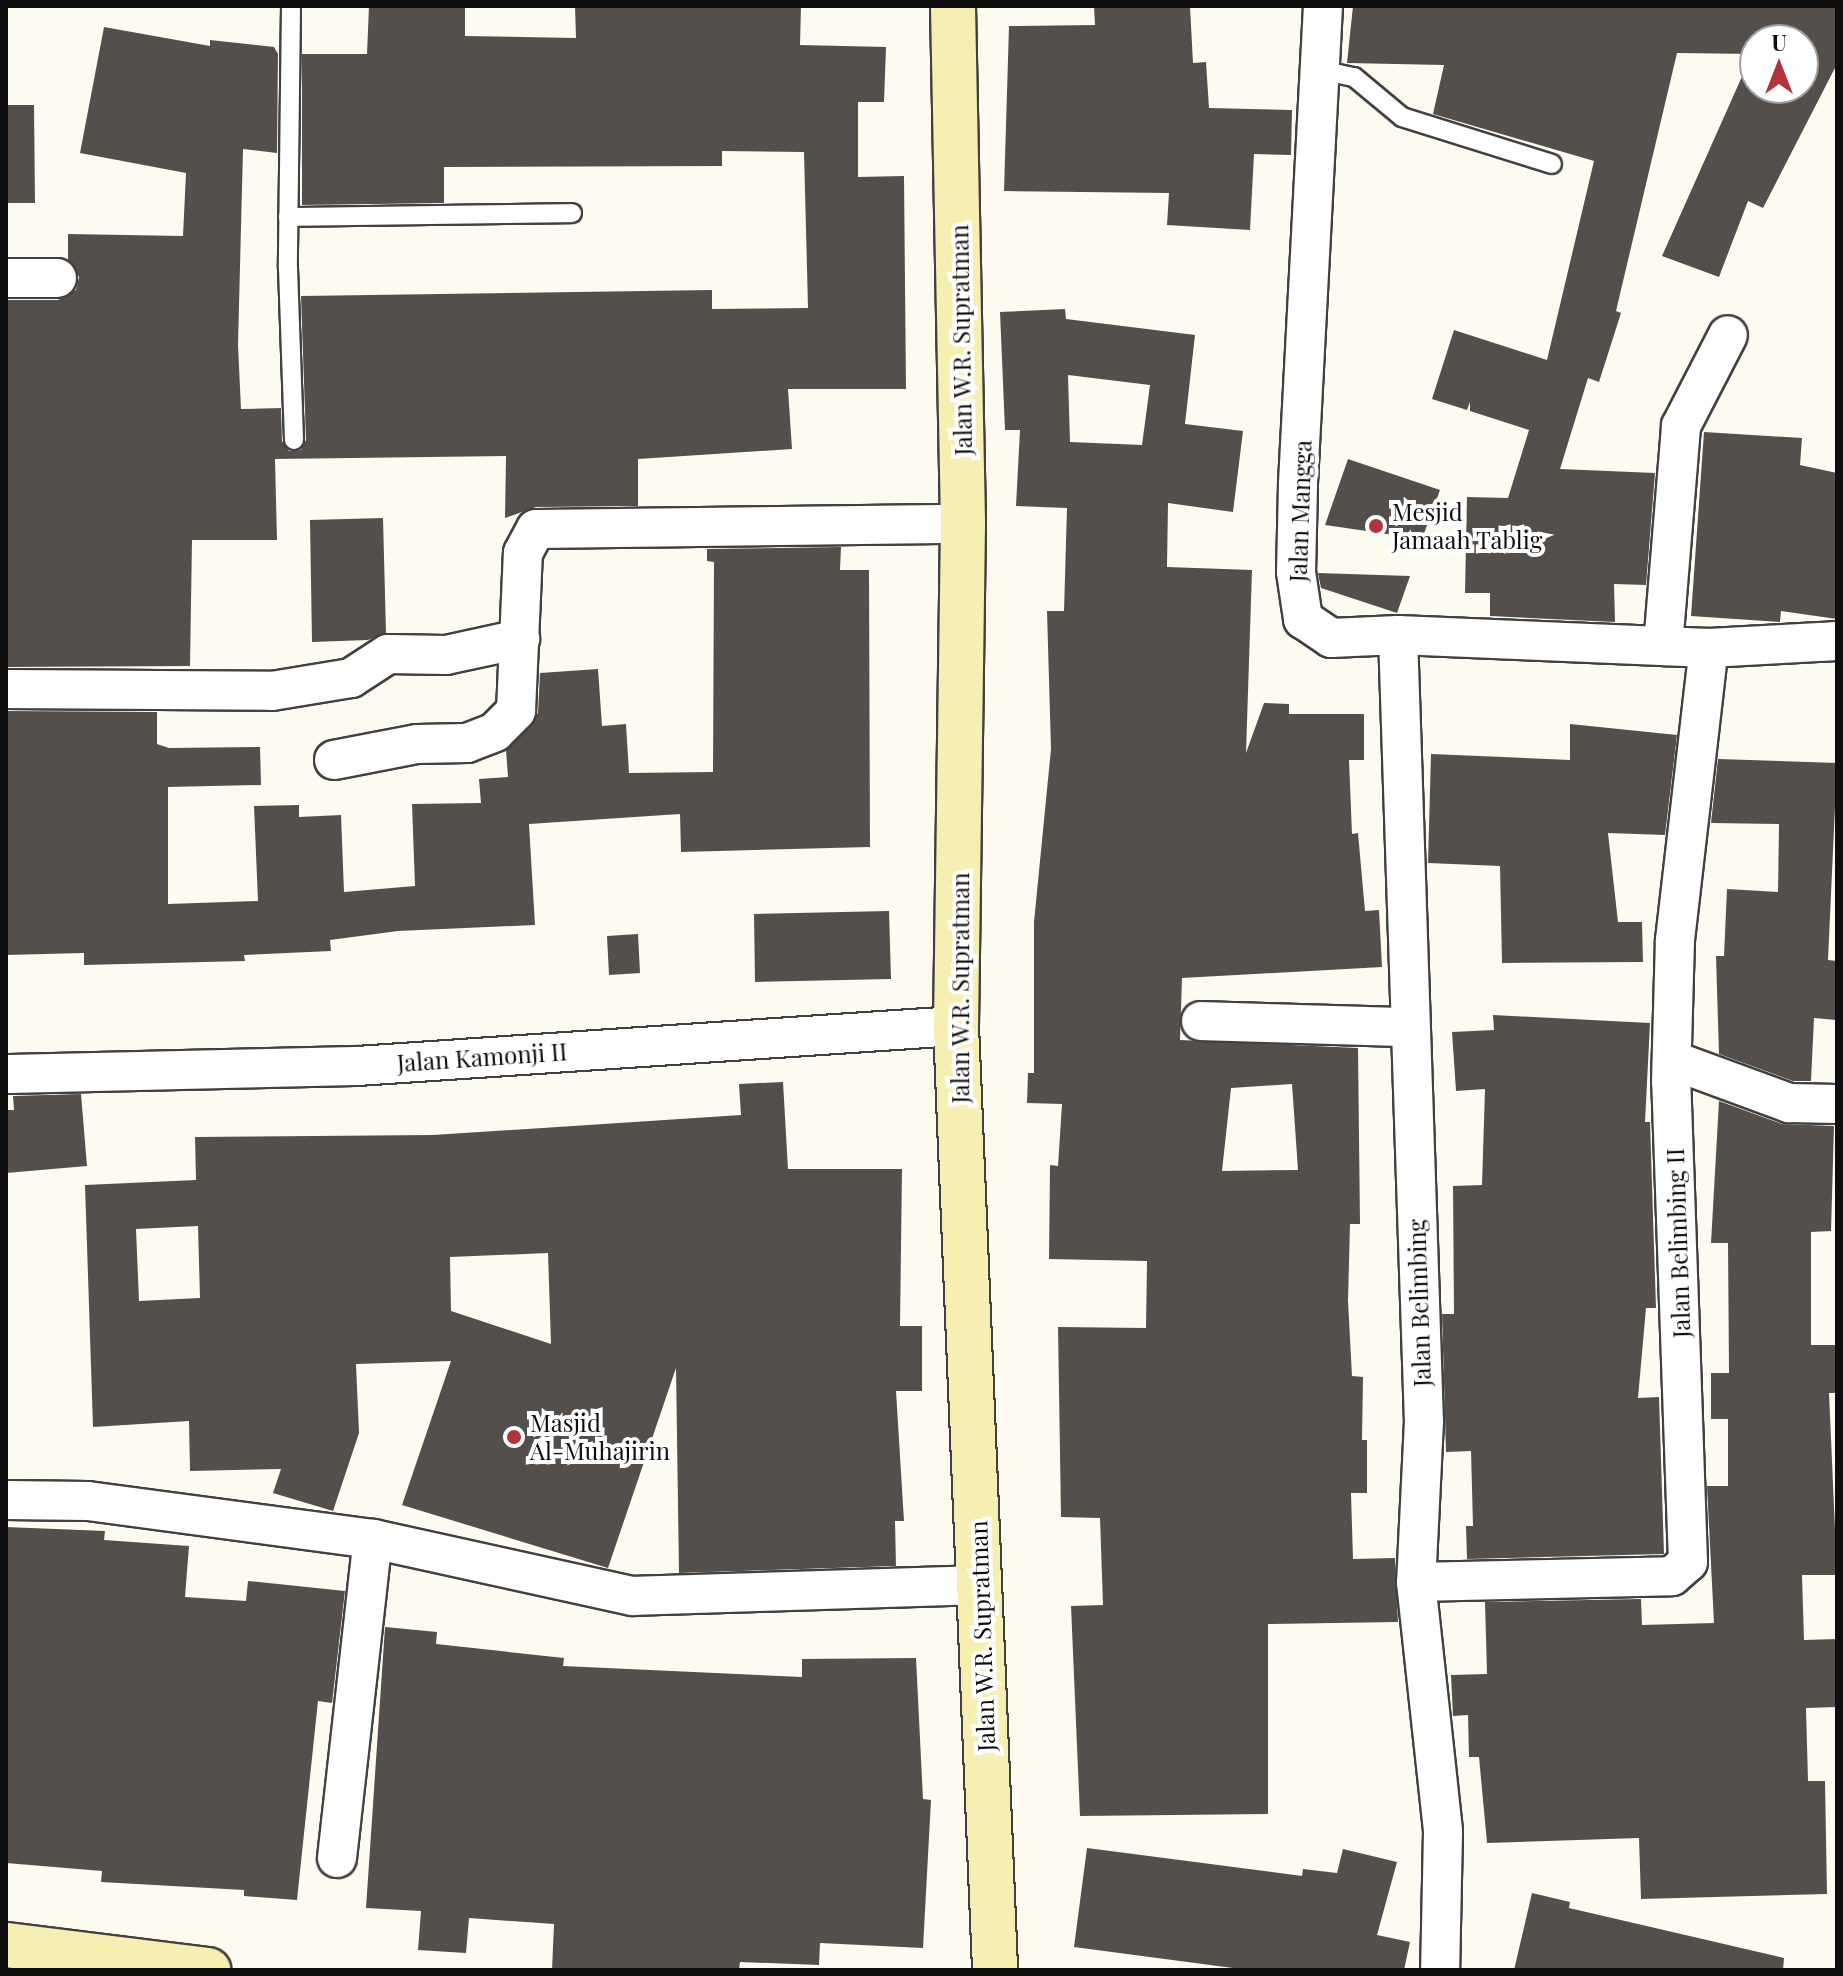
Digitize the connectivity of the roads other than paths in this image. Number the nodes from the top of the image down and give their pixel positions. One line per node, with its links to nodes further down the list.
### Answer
1 (291, 6): 7 (lane)
2 (953, 6): 12 (street, Jalan W.R. Supratman)
3 (1323, 6): 4 (street, Jalan Mangga)
4 (1320, 70): 5 (lane); 13 (street, Jalan Mangga)
5 (1552, 164)
6 (572, 213): 7 (lane)
7 (288, 217): 11 (lane)
8 (6, 278): 9 (street)
9 (57, 278)
10 (1728, 335): 16 (street)
11 (294, 440)
12 (963, 524): 14 (street); 21 (street, Jalan W.R. Supratman)
13 (1398, 635): 16 (street, Jalan Mangga); 22 (street, Jalan Belimbing)
14 (520, 639): 18 (street); 19 (street)
15 (1837, 641): 17 (street, Jalan Mangga)
16 (1663, 646): 17 (street, Jalan Mangga)
17 (1709, 648): 23 (street, Jalan Belimbing II)
18 (6, 689)
19 (334, 760)
20 (1201, 1021): 22 (street)
21 (956, 1026): 24 (street, Jalan Kamonji II); 29 (street, Jalan W.R. Supratman)
22 (1407, 1027): 28 (street, Jalan Belimbing)
23 (1672, 1060): 25 (street); 28 (street, Jalan Belimbing II)
24 (6, 1074)
25 (1837, 1104)
26 (6, 1500): 27 (street)
27 (373, 1539): 29 (street); 30 (street)
28 (1416, 1582): 34 (street, Jalan Belimbing)
29 (979, 1585): 33 (street, Jalan W.R. Supratman)
30 (337, 1858)
31 (6, 1945): 32 (street)
32 (208, 1970)
33 (995, 1970)
34 (1440, 1970)

